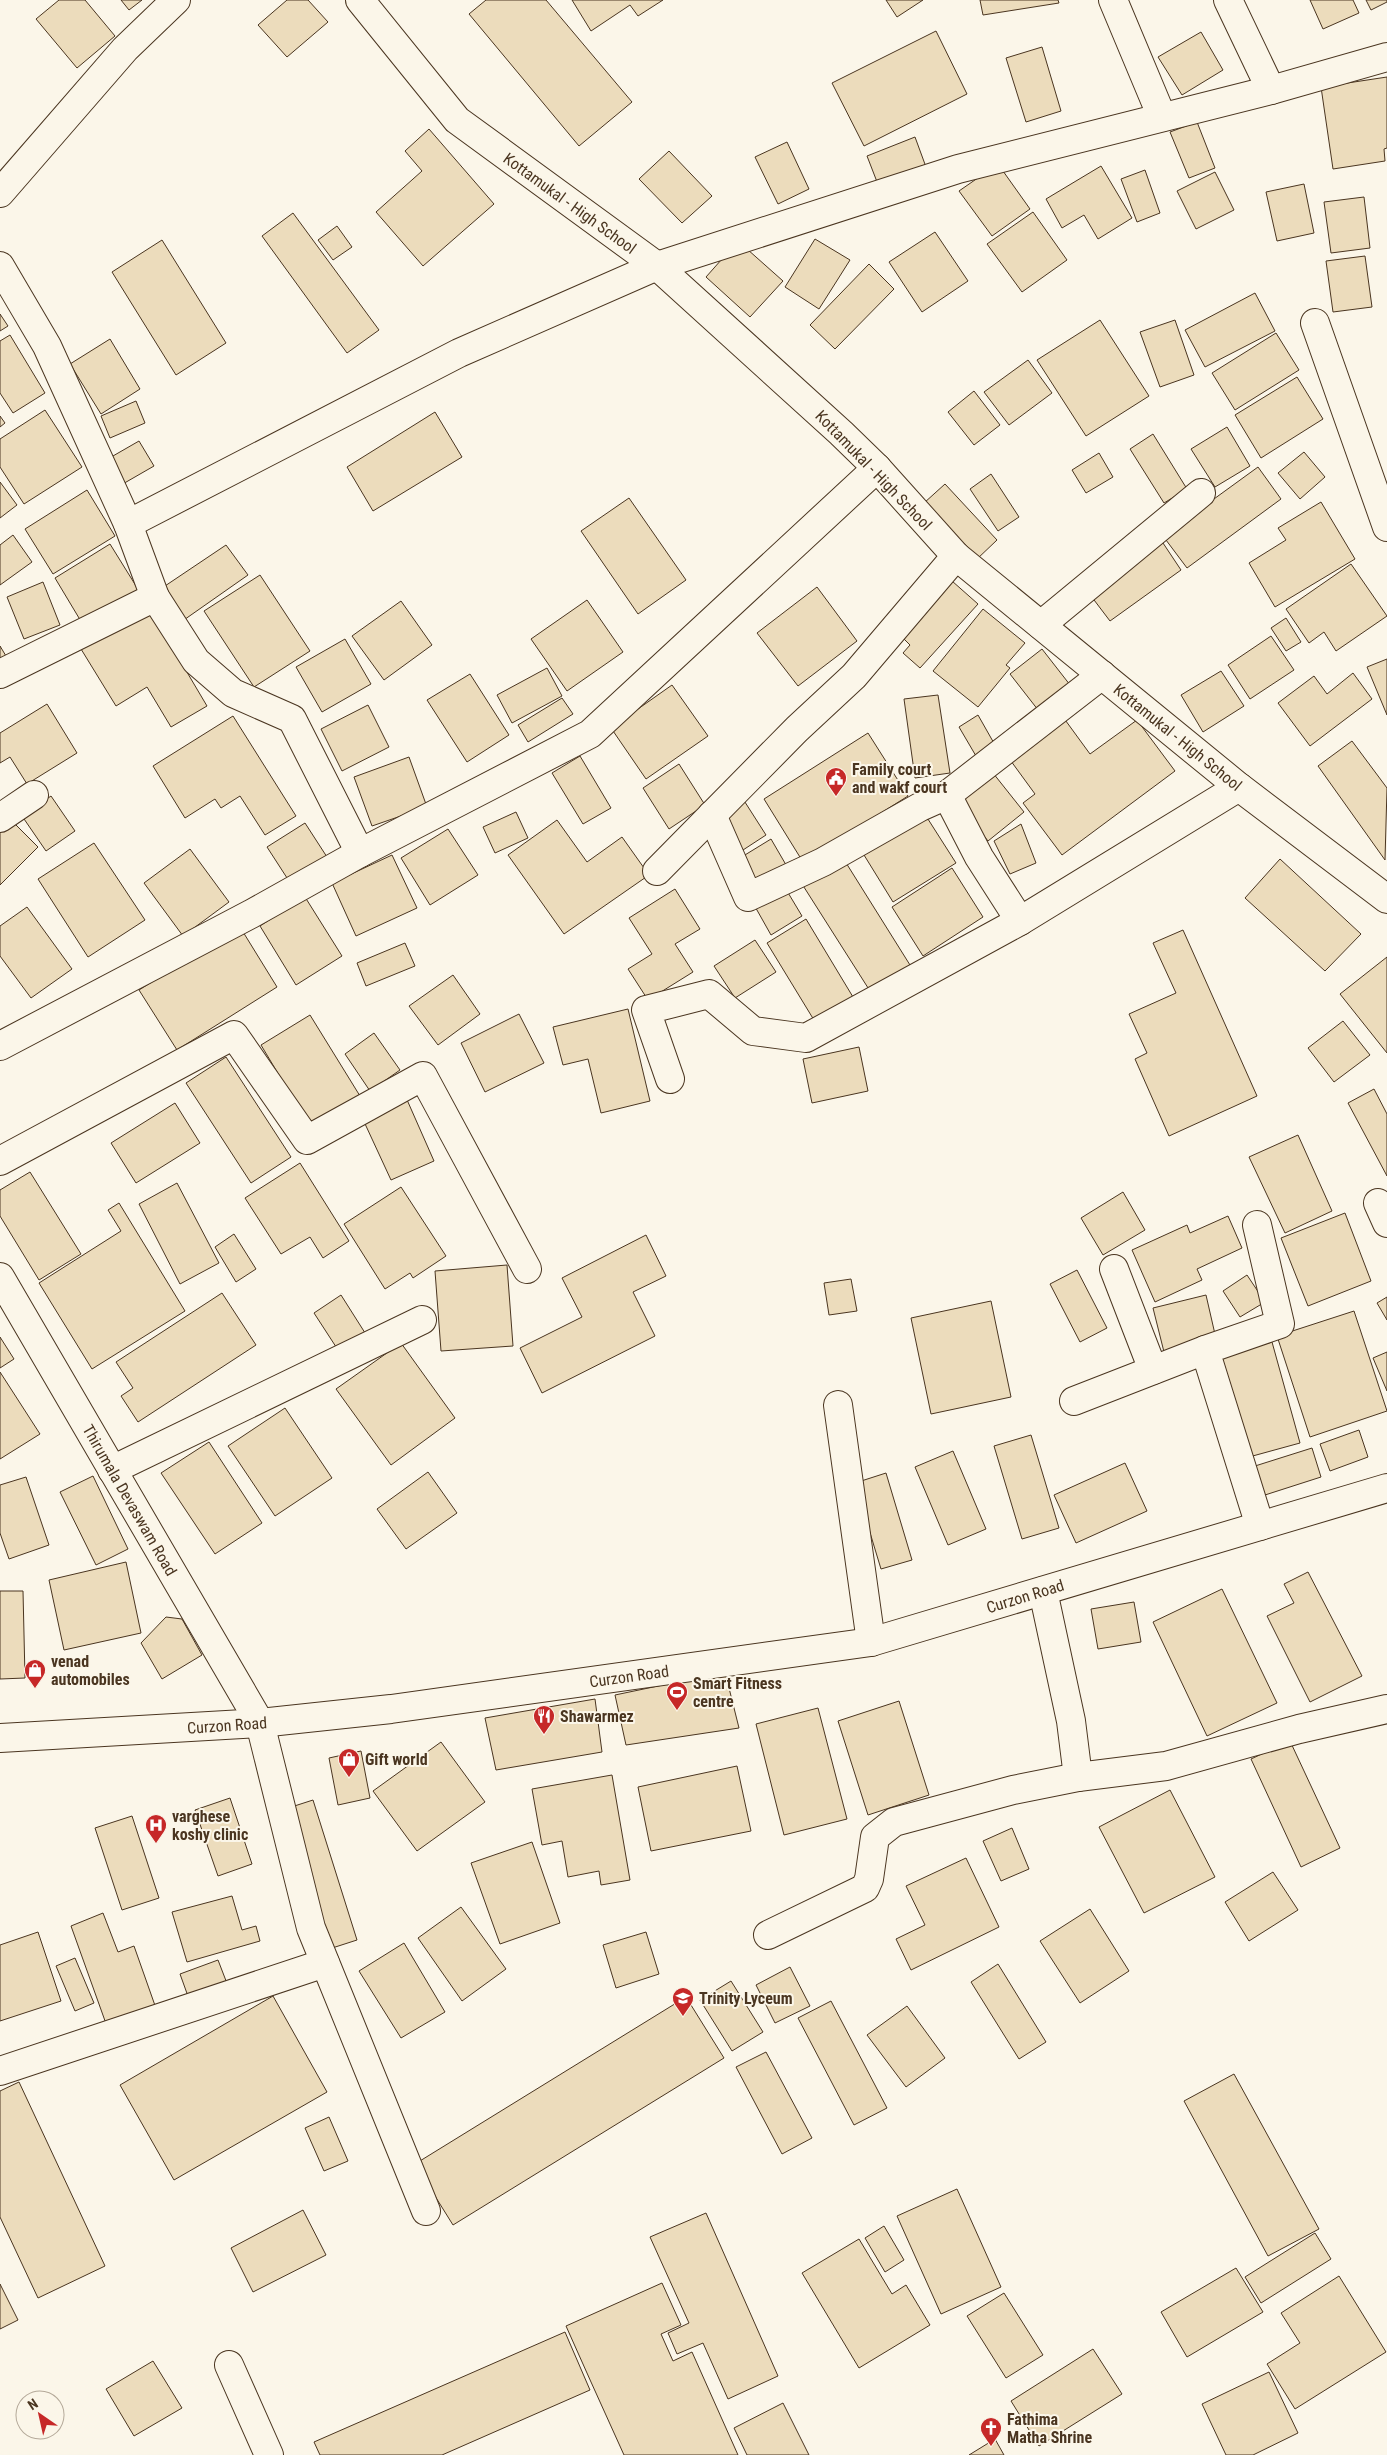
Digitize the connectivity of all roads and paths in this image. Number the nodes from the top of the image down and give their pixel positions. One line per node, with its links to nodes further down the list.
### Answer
1 (176, 0): 8 (street)
2 (360, 0): 10 (street, Kottamukal - High School)
3 (1113, 0): 7 (street)
4 (1228, 0): 6 (street)
5 (1387, 57): 6 (street)
6 (1271, 90): 7 (street)
7 (1162, 117): 10 (street)
8 (0, 193)
9 (0, 266): 14 (street)
10 (656, 266): 12 (street, Kottamukal - High School); 14 (street)
11 (1315, 323): 15 (street)
12 (876, 468): 16 (street, Kottamukal - High School); 26 (street)
13 (1201, 493): 18 (street)
14 (128, 524): 17 (street)
15 (1387, 527)
16 (956, 556): 18 (street, Kottamukal - High School); 24 (street)
17 (155, 597): 19 (street); 26 (street)
18 (1041, 625): 20 (street, Kottamukal - High School)
19 (0, 674)
20 (1102, 675): 21 (street, Kottamukal - High School); 23 (street)
21 (1239, 787): 28 (street, Kottamukal - High School); 29 (street)
22 (34, 795): 25 (street)
23 (947, 795): 24 (street); 29 (street)
24 (712, 815): 27 (street)
25 (0, 818)
26 (360, 853): 30 (street)
27 (658, 871)
28 (1387, 899)
29 (1020, 921): 31 (street)
30 (0, 1046)
31 (670, 1080)
32 (0, 1160): 34 (street)
33 (1257, 1225): 38 (street)
34 (527, 1269)
35 (1114, 1269): 39 (street)
36 (0, 1277): 42 (street, Thirumala Devaswam Road)
37 (422, 1320): 42 (street)
38 (1205, 1350): 39 (street); 44 (street)
39 (1153, 1370): 40 (street)
40 (1074, 1401)
41 (838, 1405): 46 (street)
42 (112, 1470): 48 (street, Thirumala Devaswam Road)
43 (1387, 1488): 44 (street, Curzon Road)
44 (1260, 1526): 45 (street, Curzon Road)
45 (1044, 1591): 46 (street, Curzon Road); 50 (street)
46 (871, 1642): 48 (street, Curzon Road)
47 (1387, 1709): 50 (street)
48 (260, 1723): 49 (street, Curzon Road); 52 (street, Thirumala Devaswam Road)
49 (0, 1738)
50 (1078, 1777): 51 (street)
51 (768, 1935)
52 (325, 1963): 53 (street); 54 (street, Thirumala Devaswam Road)
53 (0, 2071)
54 (426, 2211)
55 (228, 2365): 56 (street)
56 (269, 2455)

